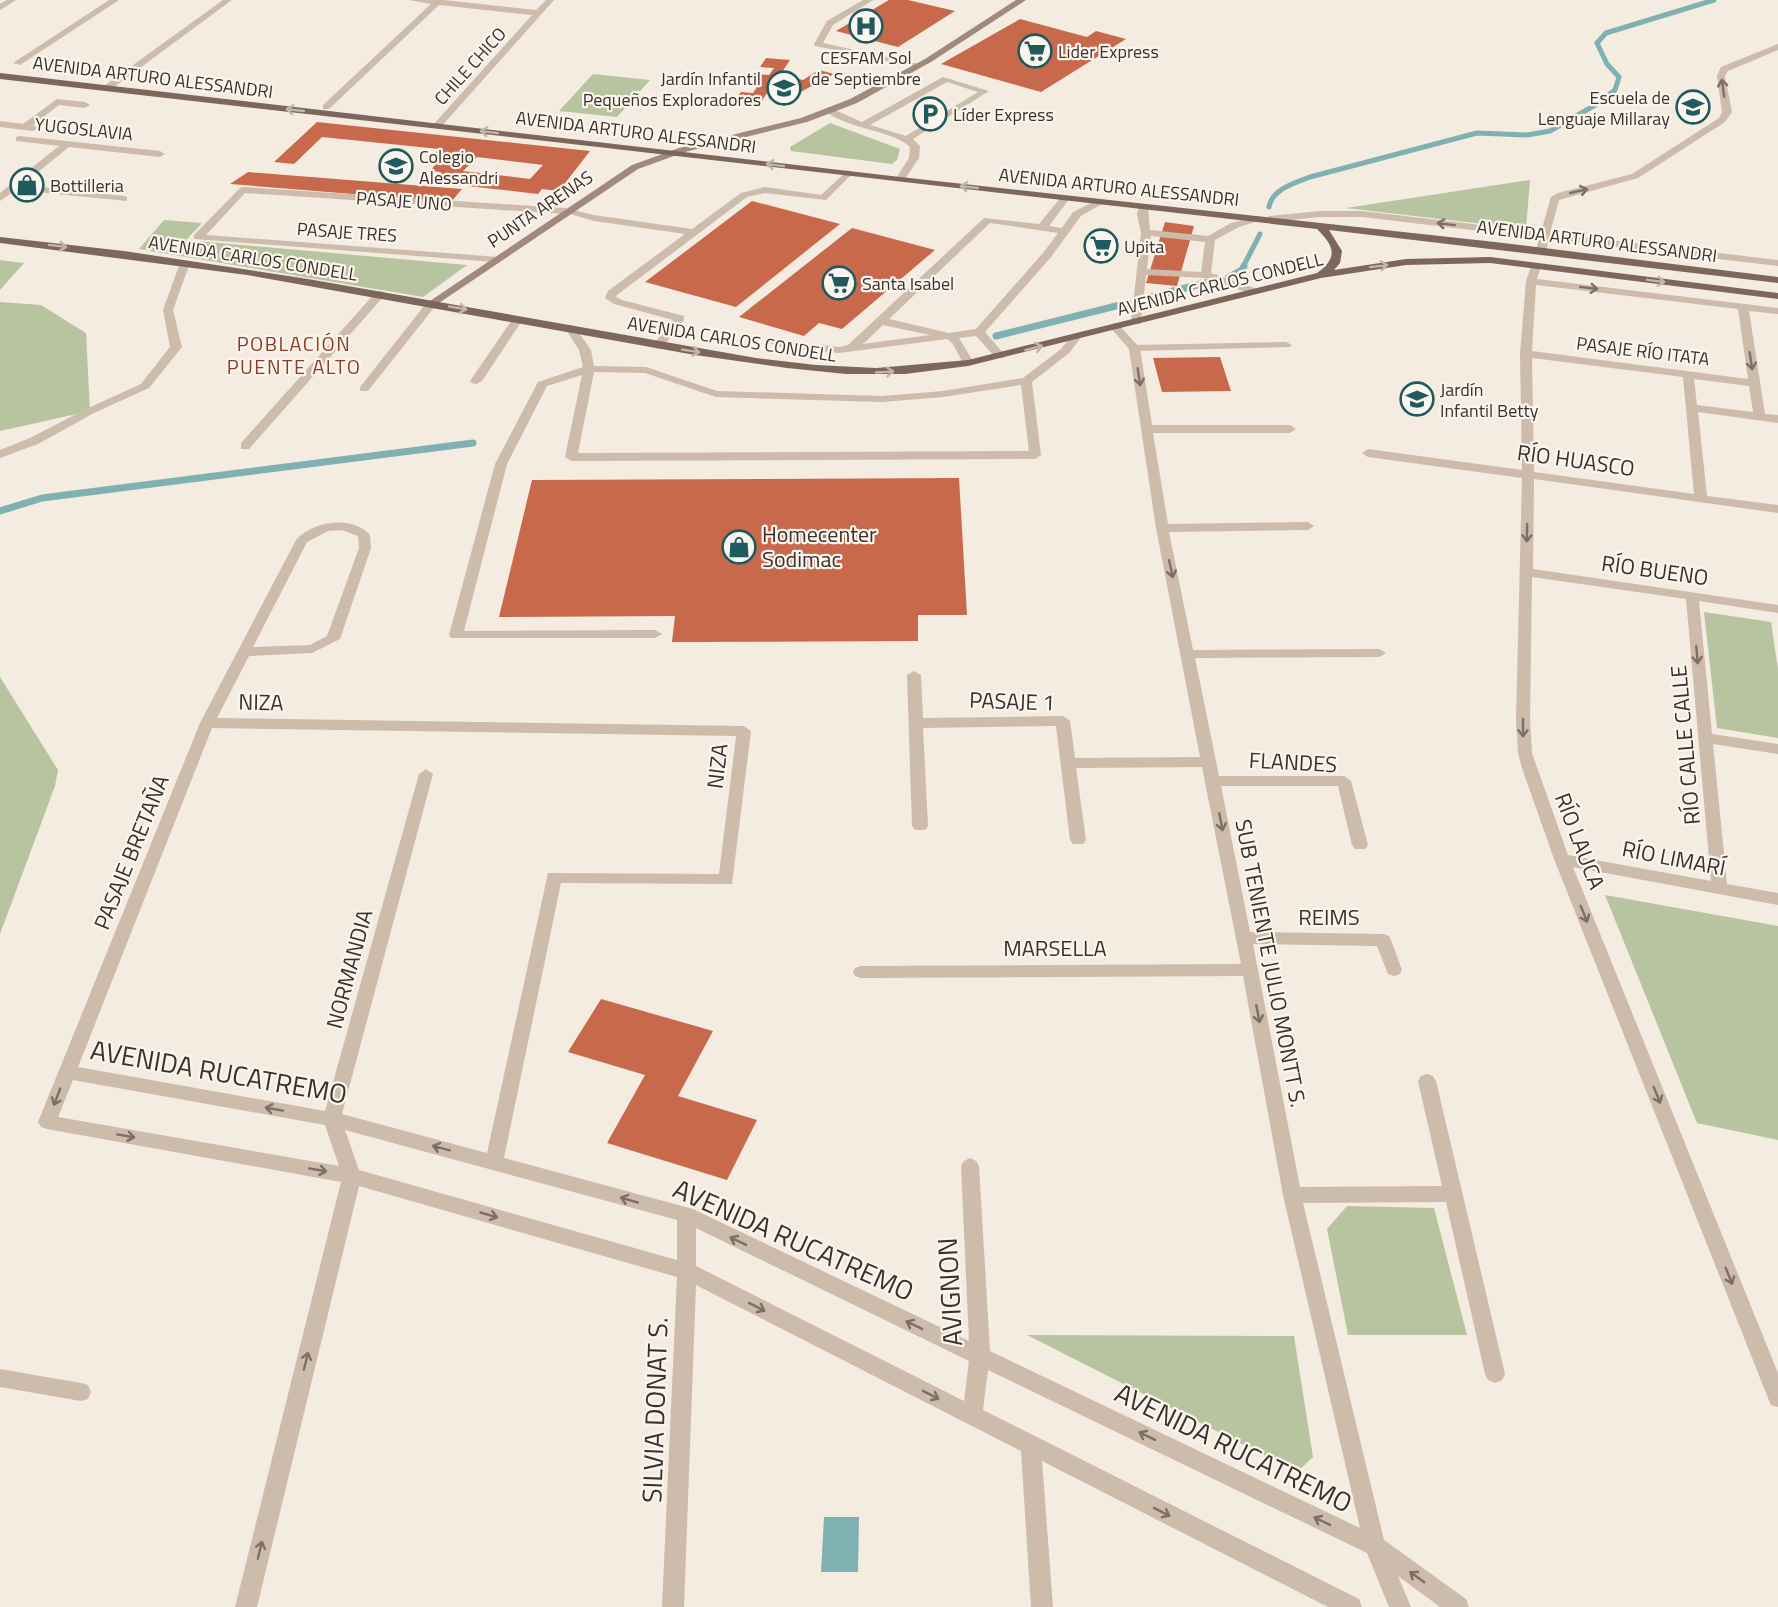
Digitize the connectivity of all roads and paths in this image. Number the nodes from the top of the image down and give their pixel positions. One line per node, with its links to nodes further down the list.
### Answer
1 (12, 0): 9 (street)
2 (115, 0): 12 (street)
3 (228, 0): 15 (street)
4 (413, 0): 8 (street)
5 (550, 0): 10 (street, CHILE CHICO)
6 (868, 0): 13 (street)
7 (1022, 0): 13 (street, PUNTA ARENAS)
8 (439, 1): 10 (street); 17 (street)
9 (0, 8)
10 (539, 13): 20 (street, CHILE CHICO)
11 (1778, 47): 43 (street, one-way to 11)
12 (17, 63)
13 (916, 66): 18 (street, PUNTA ARENAS)
14 (0, 76): 15 (main road, AVENIDA ARTURO ALESSANDRI)
15 (107, 88): 20 (main road, AVENIDA ARTURO ALESSANDRI, one-way to 15)
16 (85, 105): 22 (street)
17 (326, 107)
18 (830, 111): 21 (street); 25 (street, PUNTA ARENAS)
19 (0, 124): 22 (street, YUGOSLAVIA)
20 (437, 126): 25 (main road, AVENIDA ARTURO ALESSANDRI, one-way to 20)
21 (862, 126): 23 (street); 23 (street)
22 (25, 127): 24 (street, YUGOSLAVIA)
23 (907, 139): 28 (street)
24 (67, 144): 26 (street, YUGOSLAVIA); 29 (street)
25 (672, 153): 27 (main road, AVENIDA ARTURO ALESSANDRI, one-way to 25); 35 (street, PUNTA ARENAS)
26 (160, 154)
27 (848, 173): 28 (main road, AVENIDA ARTURO ALESSANDRI); 41 (street)
28 (900, 180): 31 (main road, AVENIDA ARTURO ALESSANDRI, one-way to 28)
29 (14, 187): 30 (street); 32 (street)
30 (0, 198)
31 (1065, 198): 33 (main road, AVENIDA ARTURO ALESSANDRI); 39 (street)
32 (124, 199)
33 (1102, 201): 34 (main road, AVENIDA ARTURO ALESSANDRI); 40 (street)
34 (1143, 206): 36 (main road, AVENIDA ARTURO ALESSANDRI); 42 (street)
35 (565, 211): 41 (street, PASAJE UNO); 44 (street, PASAJE UNO); 48 (street, PUNTA ARENAS)
36 (1257, 218): 37 (main road, AVENIDA ARTURO ALESSANDRI); 45 (street)
37 (1269, 219): 38 (main road, AVENIDA ARTURO ALESSANDRI); 43 (street, AVENIDA ARTURO ALESSANDRI, one-way to 37)
38 (1320, 225): 47 (main road, AVENIDA ARTURO ALESSANDRI); 54 (main road)
39 (1042, 228): 40 (street); 65 (street)
40 (1065, 231): 69 (street)
41 (693, 232): 74 (street)
42 (1146, 233): 45 (street); 53 (street)
43 (1546, 236): 47 (street); 50 (street, AVENIDA ARTURO ALESSANDRI)
44 (198, 237): 48 (street, PASAJE TRES)
45 (1210, 239): 55 (street)
46 (0, 240): 51 (main road, AVENIDA CARLOS CONDELL, one-way to 51)
47 (1541, 250): 49 (main road); 56 (main road, AVENIDA ARTURO ALESSANDRI)
48 (495, 259): 61 (street, PUNTA ARENAS)
49 (1490, 261): 52 (main road, AVENIDA ARTURO ALESSANDRI); 54 (main road, AVENIDA CARLOS CONDELL, one-way to 49)
50 (1778, 262)
51 (185, 263): 59 (main road, AVENIDA CARLOS CONDELL); 93 (street)
52 (1536, 266): 57 (street, RÍO LAUCA); 60 (main road, AVENIDA ARTURO ALESSANDRI, one-way to 60)
53 (1143, 272): 55 (street); 66 (street)
54 (1321, 275): 58 (main road, AVENIDA CARLOS CONDELL)
55 (1206, 276): 58 (street)
56 (1778, 280)
57 (1531, 281): 62 (street, one-way to 62); 77 (street, RÍO LAUCA)
58 (1253, 291): 66 (main road, AVENIDA CARLOS CONDELL)
59 (380, 294): 61 (main road, AVENIDA CARLOS CONDELL); 91 (street)
60 (1778, 296)
61 (432, 303): 64 (main road, AVENIDA CARLOS CONDELL, one-way to 64); 85 (street)
62 (1743, 306): 63 (street); 84 (street, one-way to 84)
63 (1778, 310)
64 (518, 319): 68 (main road, AVENIDA CARLOS CONDELL); 82 (street)
65 (880, 321): 70 (street); 76 (street)
66 (1136, 322): 67 (main road, AVENIDA CARLOS CONDELL)
67 (1114, 326): 71 (main road, AVENIDA CARLOS CONDELL); 75 (street)
68 (570, 328): 74 (main road, AVENIDA CARLOS CONDELL); 80 (street)
69 (979, 332): 70 (street); 78 (street)
70 (950, 336): 76 (street); 79 (street)
71 (1077, 336): 78 (main road, AVENIDA CARLOS CONDELL, one-way to 71); 83 (street)
72 (776, 343): 76 (street)
73 (1286, 345): 75 (street)
74 (658, 346): 79 (main road, AVENIDA CARLOS CONDELL, one-way to 79)
75 (1134, 348): 89 (street, SUB TENIENTE JULIO MONTT S., one-way to 89)
76 (851, 350)
77 (1526, 354): 81 (street, PASAJE RÍO ITATA); 94 (street, RÍO LAUCA)
78 (1000, 356): 79 (main road, AVENIDA CARLOS CONDELL)
79 (968, 363)
80 (589, 369): 83 (street); 83 (street); 102 (street)
81 (1688, 374): 84 (street, PASAJE RÍO ITATA); 86 (street)
82 (476, 381)
83 (1026, 381)
84 (1755, 383): 87 (street)
85 (364, 389)
86 (1691, 408): 87 (street); 95 (street)
87 (1760, 417): 88 (street)
88 (1778, 419)
89 (1147, 429): 90 (street); 98 (street, SUB TENIENTE JULIO MONTT S.)
90 (1290, 429)
91 (245, 446)
92 (1368, 453): 94 (street, RÍO HUASCO)
93 (0, 454)
94 (1528, 475): 95 (street, RÍO HUASCO); 99 (street, RÍO LAUCA, one-way to 99)
95 (1701, 499): 96 (street, RÍO HUASCO)
96 (1778, 509)
97 (1308, 526): 98 (street)
98 (1162, 528): 105 (street, SUB TENIENTE JULIO MONTT S., one-way to 105)
99 (1526, 572): 100 (street, RÍO BUENO); 118 (street, RÍO LAUCA, one-way to 118)
100 (1692, 597): 101 (street, RÍO BUENO); 109 (street, RÍO CALLE CALLE, one-way to 109)
101 (1778, 609)
102 (655, 634)
103 (246, 652): 103 (street, PASAJE BRETAÑA); 107 (street, PASAJE BRETAÑA)
104 (1379, 653): 105 (street)
105 (1188, 654): 111 (street, SUB TENIENTE JULIO MONTT S.)
106 (914, 675): 108 (street)
107 (207, 723): 125 (street, PASAJE BRETAÑA); 128 (street, NIZA)
108 (916, 723): 112 (street, PASAJE 1); 115 (street)
109 (1705, 738): 110 (street); 119 (street, RÍO CALLE CALLE)
110 (1778, 749)
111 (1209, 762): 112 (street); 114 (street, SUB TENIENTE JULIO MONTT S.)
112 (1068, 763): 116 (street, PASAJE 1)
113 (426, 774): 127 (street, NORMANDIA)
114 (1213, 781): 117 (street, FLANDES); 121 (street, SUB TENIENTE JULIO MONTT S., one-way to 121)
115 (920, 826)
116 (1078, 840)
117 (1360, 845)
118 (1563, 859): 119 (street, RÍO LIMARÍ); 135 (street, RÍO LAUCA, one-way to 135)
119 (1720, 889): 120 (street, RÍO LIMARÍ)
120 (1778, 899)
121 (1244, 938): 122 (street, SUB TENIENTE JULIO MONTT S.); 123 (street, REIMS)
122 (1250, 970): 124 (street, MARSELLA); 132 (street, SUB TENIENTE JULIO MONTT S., one-way to 132)
123 (1394, 970)
124 (861, 972)
125 (67, 1072): 127 (street, AVENIDA RUCATREMO, one-way to 125); 130 (street, AVENIDA RUCATREMO, one-way to 130)
126 (1426, 1081): 131 (street)
127 (332, 1119): 128 (street, AVENIDA RUCATREMO, one-way to 127); 130 (street)
128 (494, 1162): 133 (street, AVENIDA RUCATREMO, one-way to 128)
129 (970, 1166): 136 (street, AVIGNON)
130 (352, 1176): 134 (street, AVENIDA RUCATREMO, one-way to 134); 144 (street, one-way to 130)
131 (1454, 1194): 132 (street); 137 (street)
132 (1292, 1195): 143 (street, SUB TENIENTE JULIO MONTT S.)
133 (686, 1215): 134 (street, SILVIA DONAT S.); 136 (street, AVENIDA RUCATREMO, one-way to 133)
134 (687, 1271): 141 (street, AVENIDA RUCATREMO, one-way to 141); 145 (street, SILVIA DONAT S.)
135 (1769, 1355): 140 (street, RÍO LAUCA)
136 (980, 1356): 141 (street, AVIGNON); 143 (street, AVENIDA RUCATREMO, one-way to 136)
137 (1495, 1374)
138 (1, 1381): 139 (street)
139 (81, 1392)
140 (1778, 1398)
141 (972, 1416): 142 (street, AVENIDA RUCATREMO)
142 (1031, 1446): 146 (street); 147 (street, AVENIDA RUCATREMO, one-way to 147)
143 (1375, 1546): 148 (street, SUB TENIENTE JULIO MONTT S.); 149 (street, AVENIDA RUCATREMO, one-way to 143)
144 (246, 1607)
145 (673, 1607)
146 (1042, 1607)
147 (1351, 1607)
148 (1400, 1607)
149 (1458, 1607)

